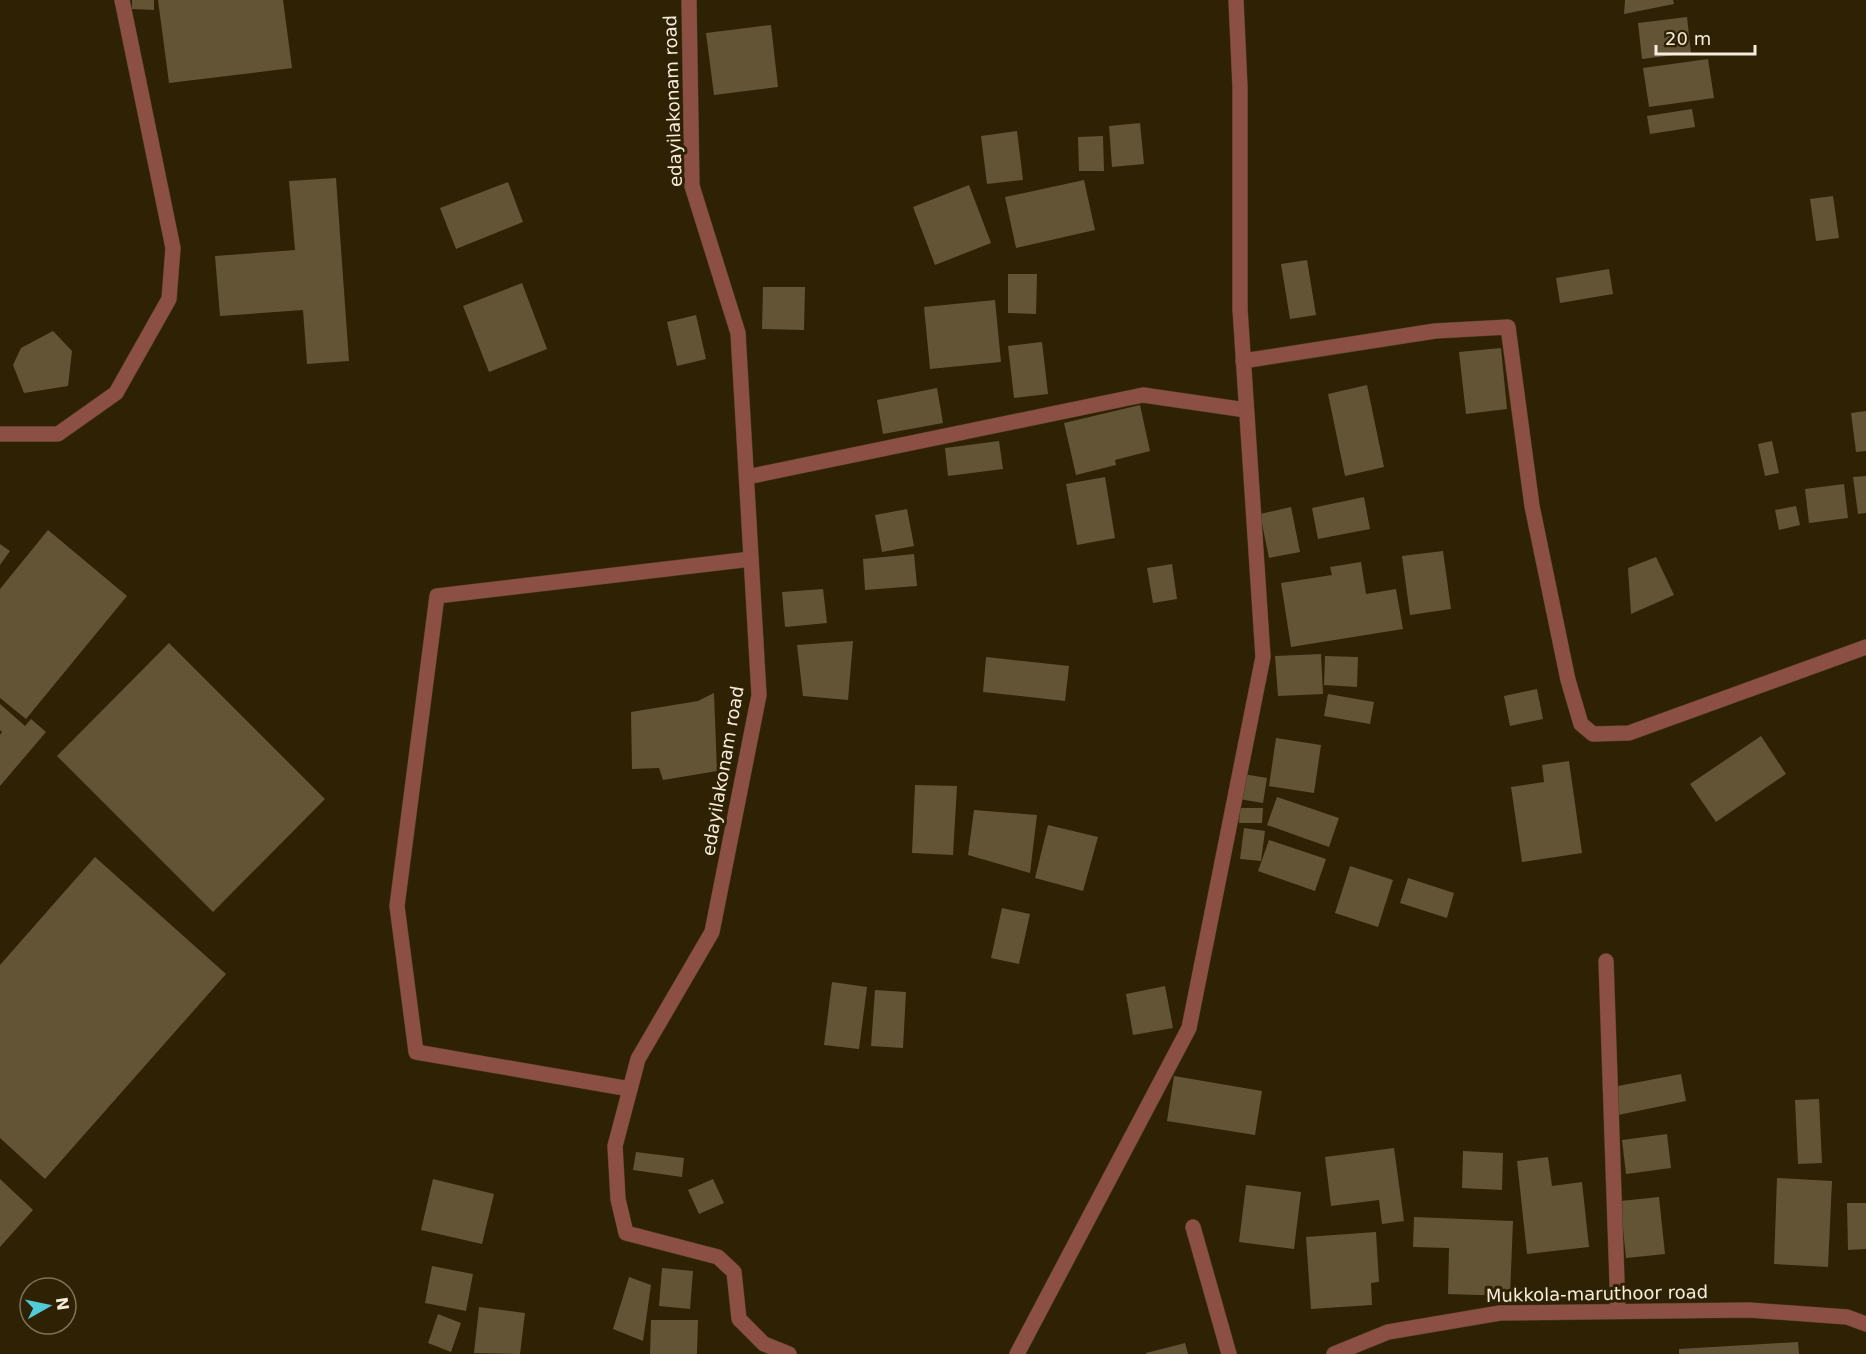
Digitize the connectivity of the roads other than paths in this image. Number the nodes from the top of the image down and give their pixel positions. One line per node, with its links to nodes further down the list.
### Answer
1 (122, 0): 6 (street)
2 (689, 0): 7 (street, edayilakonam road)
3 (1236, 0): 4 (street)
4 (1244, 361): 5 (street); 9 (street)
5 (1246, 410): 7 (street); 16 (street)
6 (0, 434)
7 (747, 477): 8 (street, edayilakonam road)
8 (751, 559): 11 (street, edayilakonam road); 11 (street)
9 (1866, 646)
10 (1606, 961): 13 (street)
11 (630, 1089): 15 (street, edayilakonam road)
12 (1193, 1227): 17 (street)
13 (1618, 1311): 14 (street, Mukkola-maruthoor road); 18 (street, Mukkola-maruthoor road)
14 (1866, 1324)
15 (789, 1354)
16 (1017, 1354)
17 (1229, 1354)
18 (1334, 1354)

